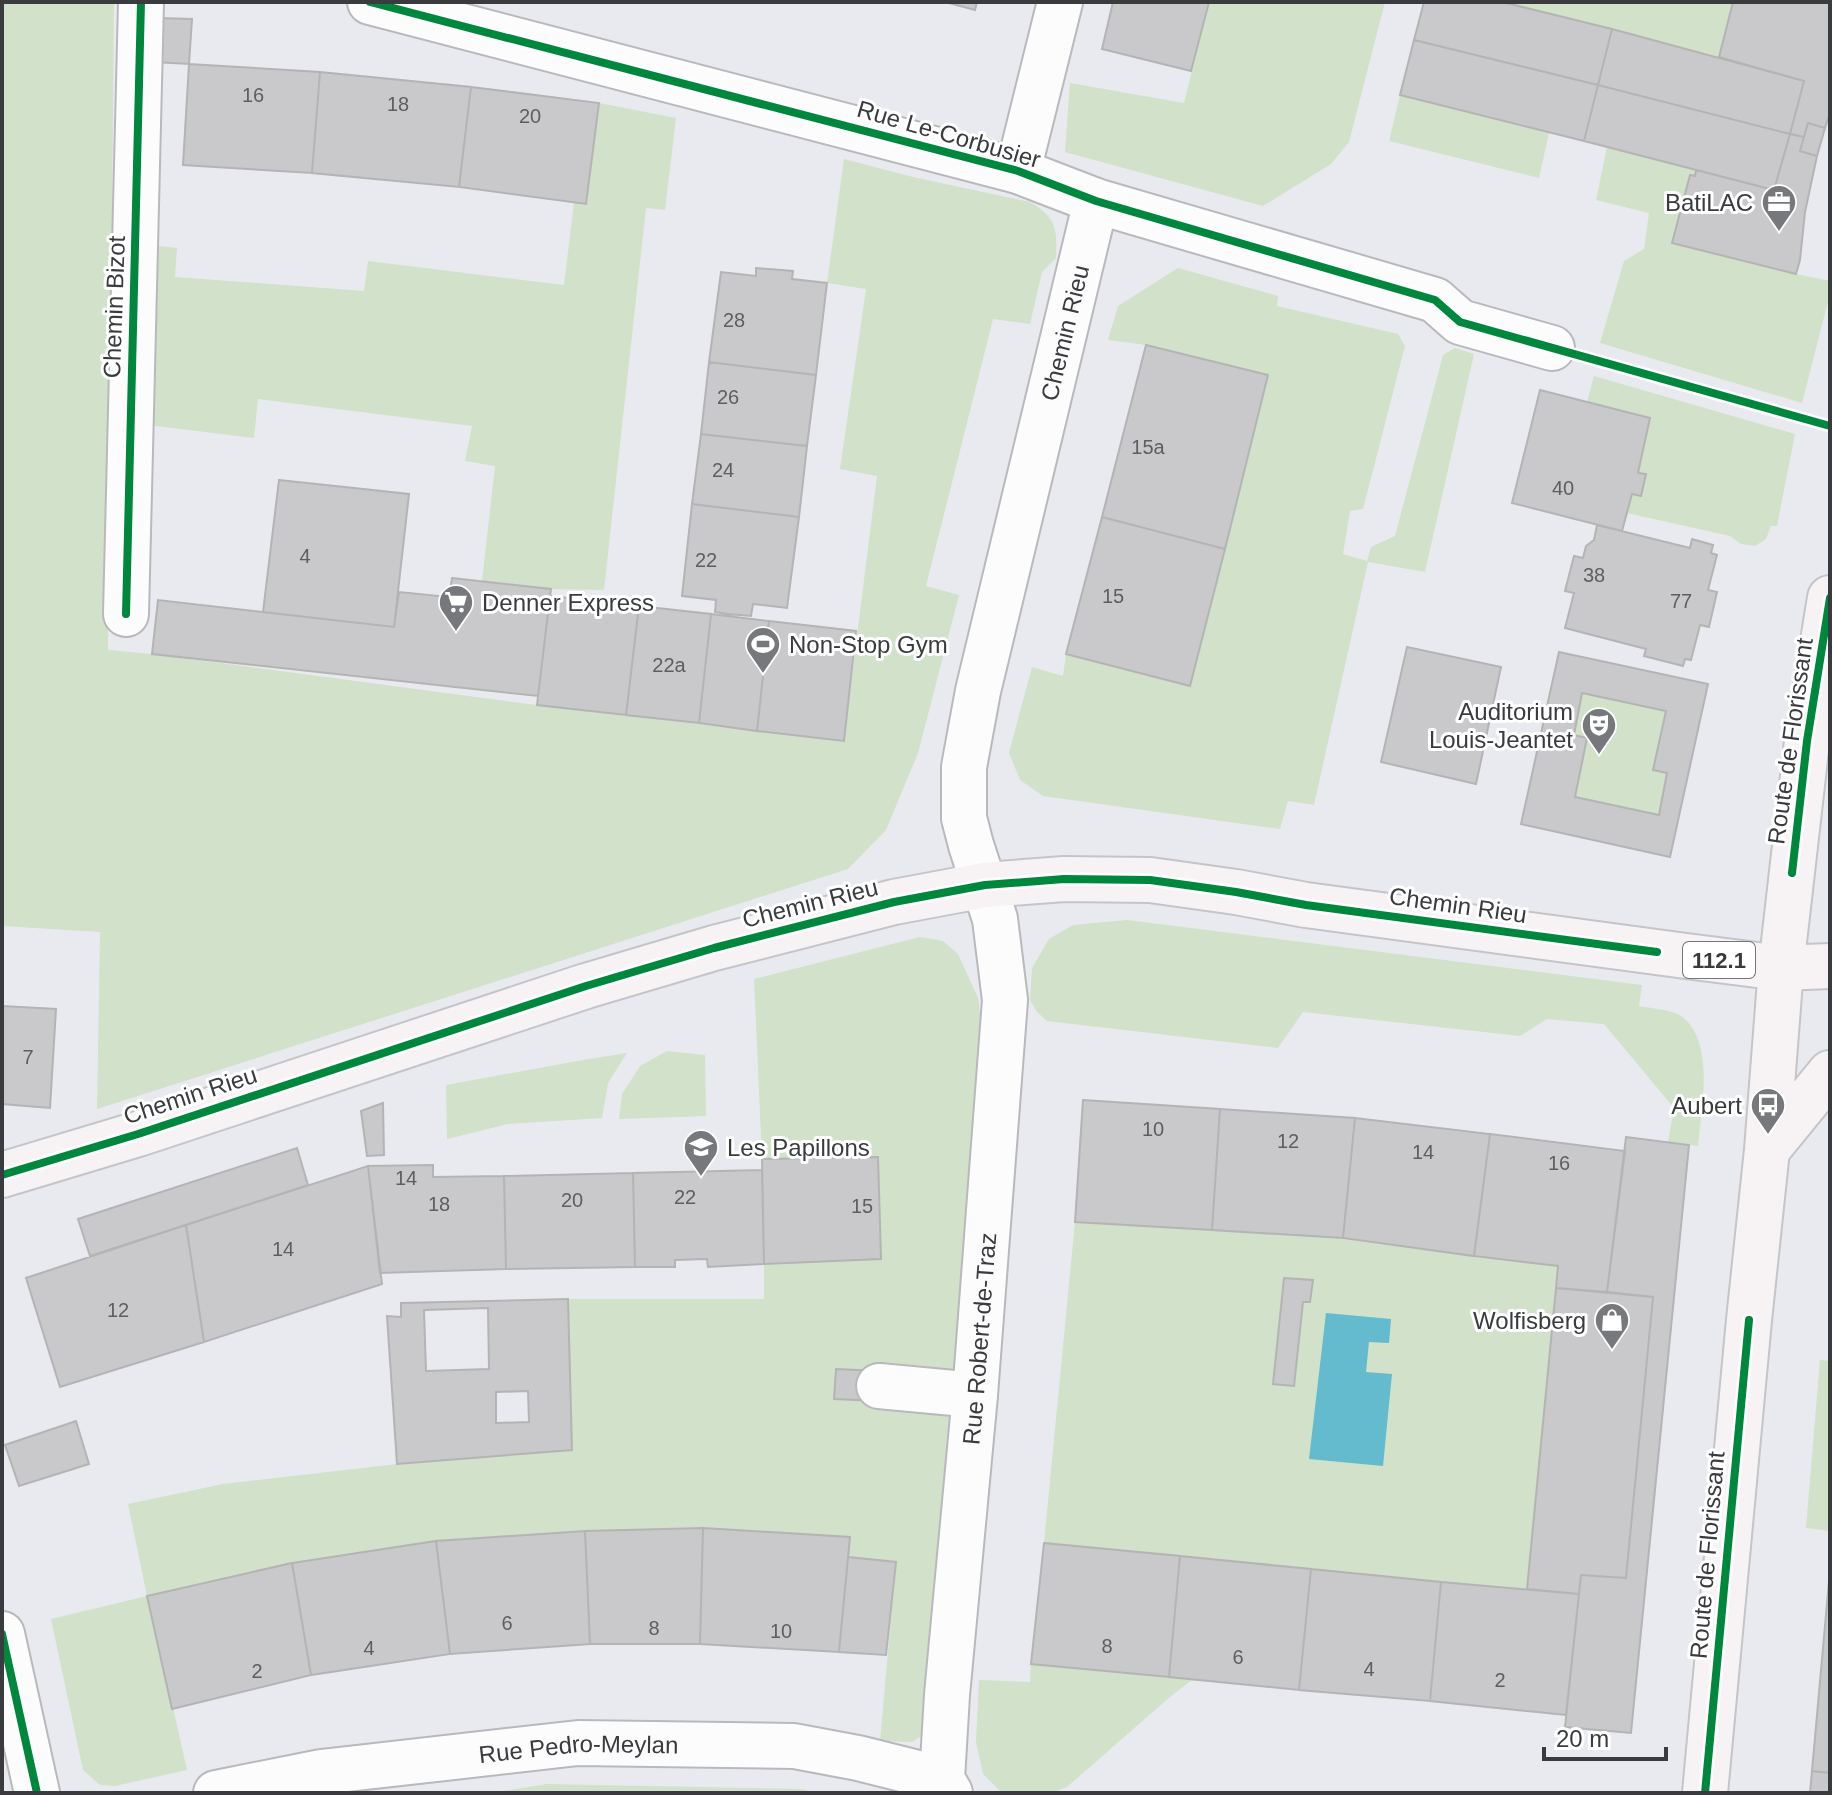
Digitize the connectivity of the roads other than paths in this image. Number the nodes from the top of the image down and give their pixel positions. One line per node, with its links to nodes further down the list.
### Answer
1 (141, 2): 8 (street, Chemin Bizot)
2 (370, 2): 4 (street, Rue Le-Corbusier)
3 (1060, 2): 4 (street)
4 (1018, 171): 5 (street, Rue Le-Corbusier)
5 (1096, 201): 6 (street, Rue Le-Corbusier); 9 (street, Chemin Rieu)
6 (1552, 348)
7 (1830, 598): 11 (main road, Route de Florissant)
8 (126, 614)
9 (985, 885): 11 (main road, Chemin Rieu / 112.1); 15 (main road, Chemin Rieu / 112.1); 17 (street, Rue Robert-de-Traz)
10 (1830, 966): 11 (main road, 112.1)
11 (1781, 968): 12 (main road, 112.1); 14 (main road, Route de Florissant)
12 (1830, 996)
13 (1830, 1073): 14 (main road)
14 (1767, 1150): 22 (main road, Route de Florissant)
15 (2, 1175)
16 (879, 1386): 17 (street)
17 (975, 1395): 19 (street, Rue Robert-de-Traz)
18 (2, 1634): 20 (street)
19 (946, 1786): 21 (street, Rue Pedro-Meylan)
20 (37, 1793)
21 (216, 1793)
22 (1705, 1793)

